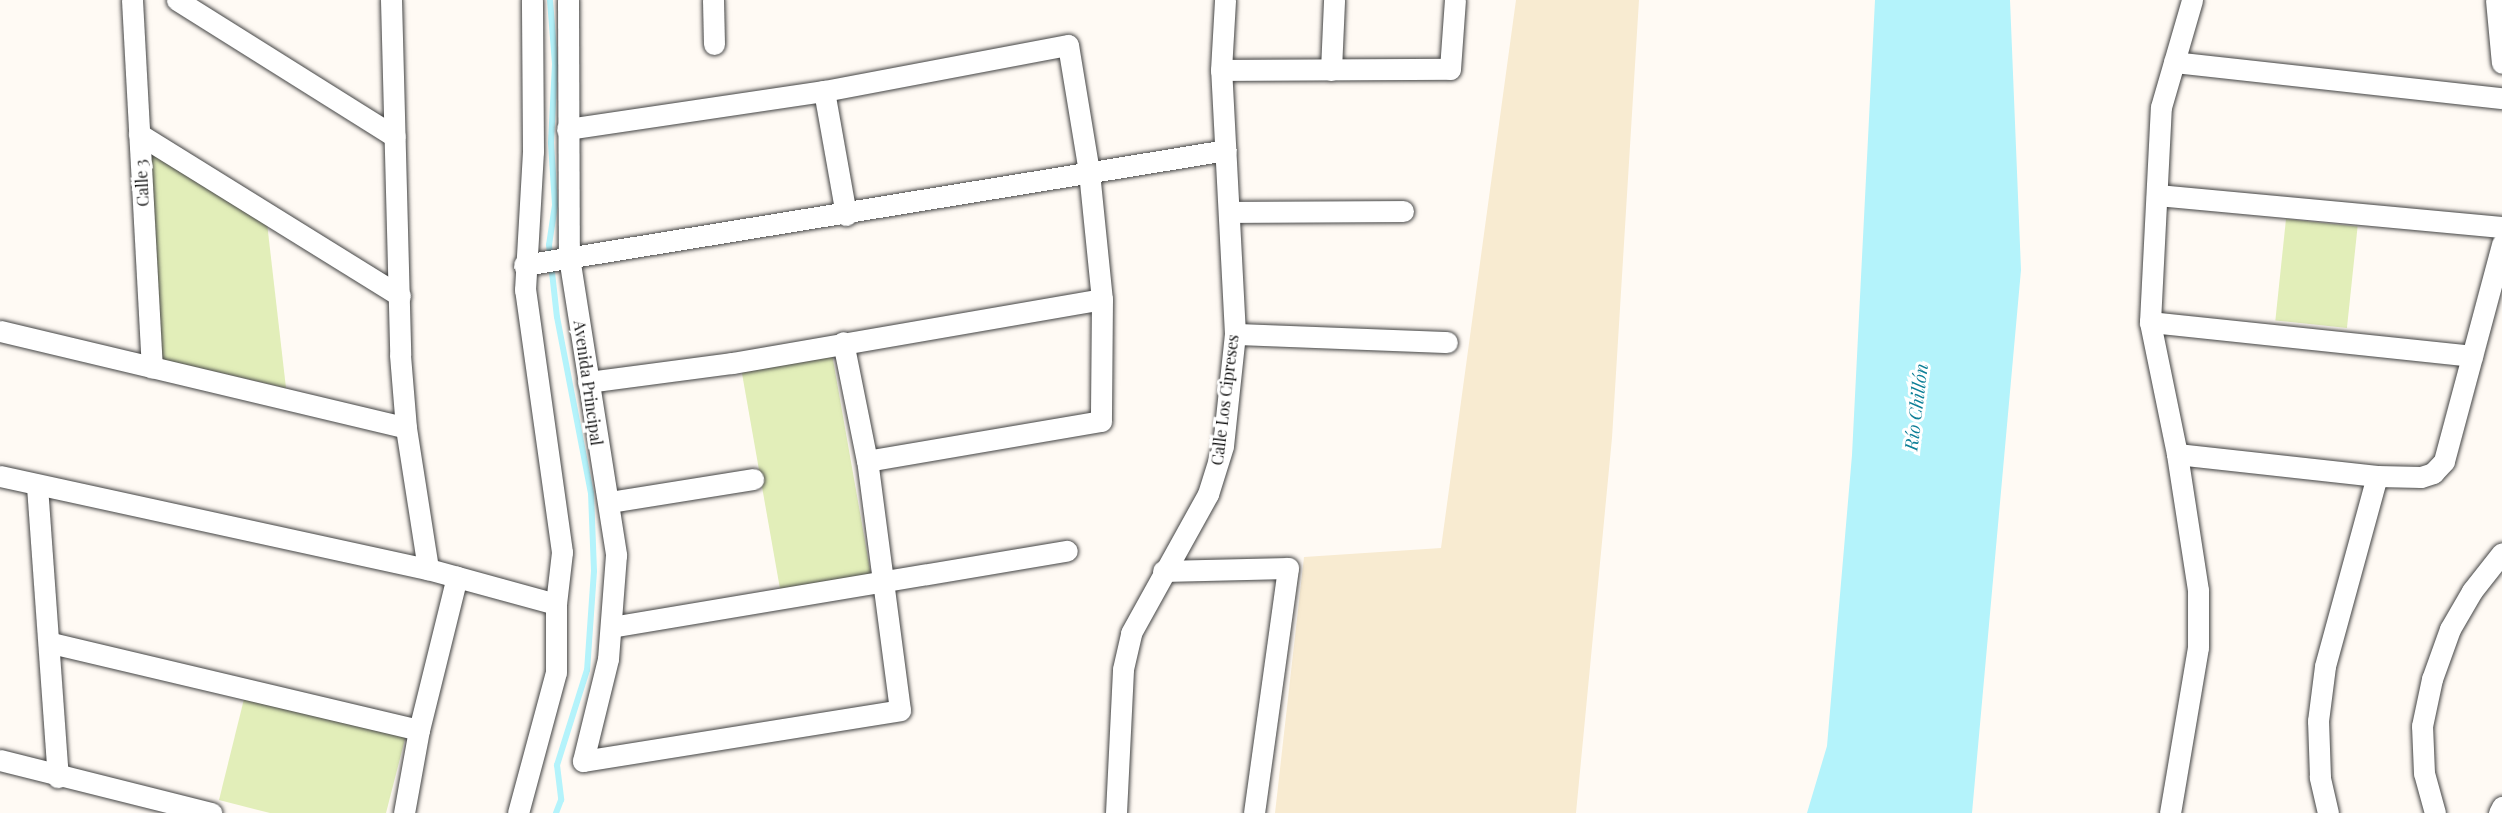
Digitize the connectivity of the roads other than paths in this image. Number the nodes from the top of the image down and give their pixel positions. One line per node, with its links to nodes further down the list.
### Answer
1 (132, 0): 20 (street, Calle 3)
2 (177, 0): 21 (street)
3 (391, 0): 21 (street)
4 (532, 0): 30 (street, Avenida Principal)
5 (568, 0): 19 (street, Avenida Principal)
6 (713, 0): 12 (street)
7 (1225, 0): 15 (street, Calle Los Cipreses)
8 (1334, 0): 16 (street)
9 (1455, 0): 16 (street)
10 (2192, 0): 13 (street)
11 (2496, 0): 14 (street)
12 (714, 44)
13 (2174, 62): 18 (street); 24 (street)
14 (2502, 63)
15 (1221, 70): 16 (street); 22 (street, Calle Los Cipreses)
16 (1331, 70)
17 (824, 91): 19 (street); 23 (street); 27 (street)
18 (2502, 98)
19 (567, 129): 30 (street, Avenida Principal)
20 (139, 134): 31 (street); 39 (street, Calle 3)
21 (395, 137): 31 (street)
22 (1226, 150): 23 (street); 26 (street, Calle Los Cipreses)
23 (1089, 172): 27 (street); 32 (street)
24 (2157, 195): 28 (street); 33 (street)
25 (1402, 211): 26 (street)
26 (1230, 212): 35 (street, Calle Los Cipreses)
27 (846, 215): 30 (street)
28 (2502, 227)
29 (2502, 244): 38 (street)
30 (548, 261): 40 (street, Avenida Principal); 55 (street, Avenida Principal)
31 (400, 296): 41 (street)
32 (1102, 300): 36 (street); 43 (street)
33 (2150, 322): 38 (street); 42 (street)
34 (0, 331): 39 (street)
35 (1235, 334): 37 (street); 52 (street, Calle Los Cipreses)
36 (843, 342): 40 (street); 43 (street)
37 (1447, 342)
38 (2472, 356): 45 (street)
39 (152, 367): 41 (street)
40 (588, 382): 48 (street, Avenida Principal)
41 (406, 428): 51 (street)
42 (2177, 454): 45 (street); 67 (street)
43 (867, 461): 54 (street)
44 (0, 476): 47 (street)
45 (2377, 476): 68 (street)
46 (753, 479): 48 (street)
47 (37, 486): 51 (street); 57 (street)
48 (610, 502): 56 (street, Avenida Principal)
49 (1067, 551): 54 (street)
50 (2502, 553): 69 (street)
51 (428, 570): 53 (street)
52 (1163, 571): 65 (street, Calle Los Cipreses); 66 (street)
53 (457, 578): 55 (street); 58 (street)
54 (884, 582): 56 (street); 56 (street, Avenida Principal)
55 (556, 604): 64 (street, Avenida Principal)
56 (611, 627)
57 (51, 643): 58 (street); 60 (street)
58 (419, 730): 63 (street)
59 (0, 760): 60 (street)
60 (58, 777): 62 (street)
61 (2502, 807): 70 (street)
62 (211, 813)
63 (404, 813)
64 (518, 813)
65 (1116, 813)
66 (1254, 813)
67 (2170, 813)
68 (2328, 813)
69 (2435, 813)
70 (2499, 813)

